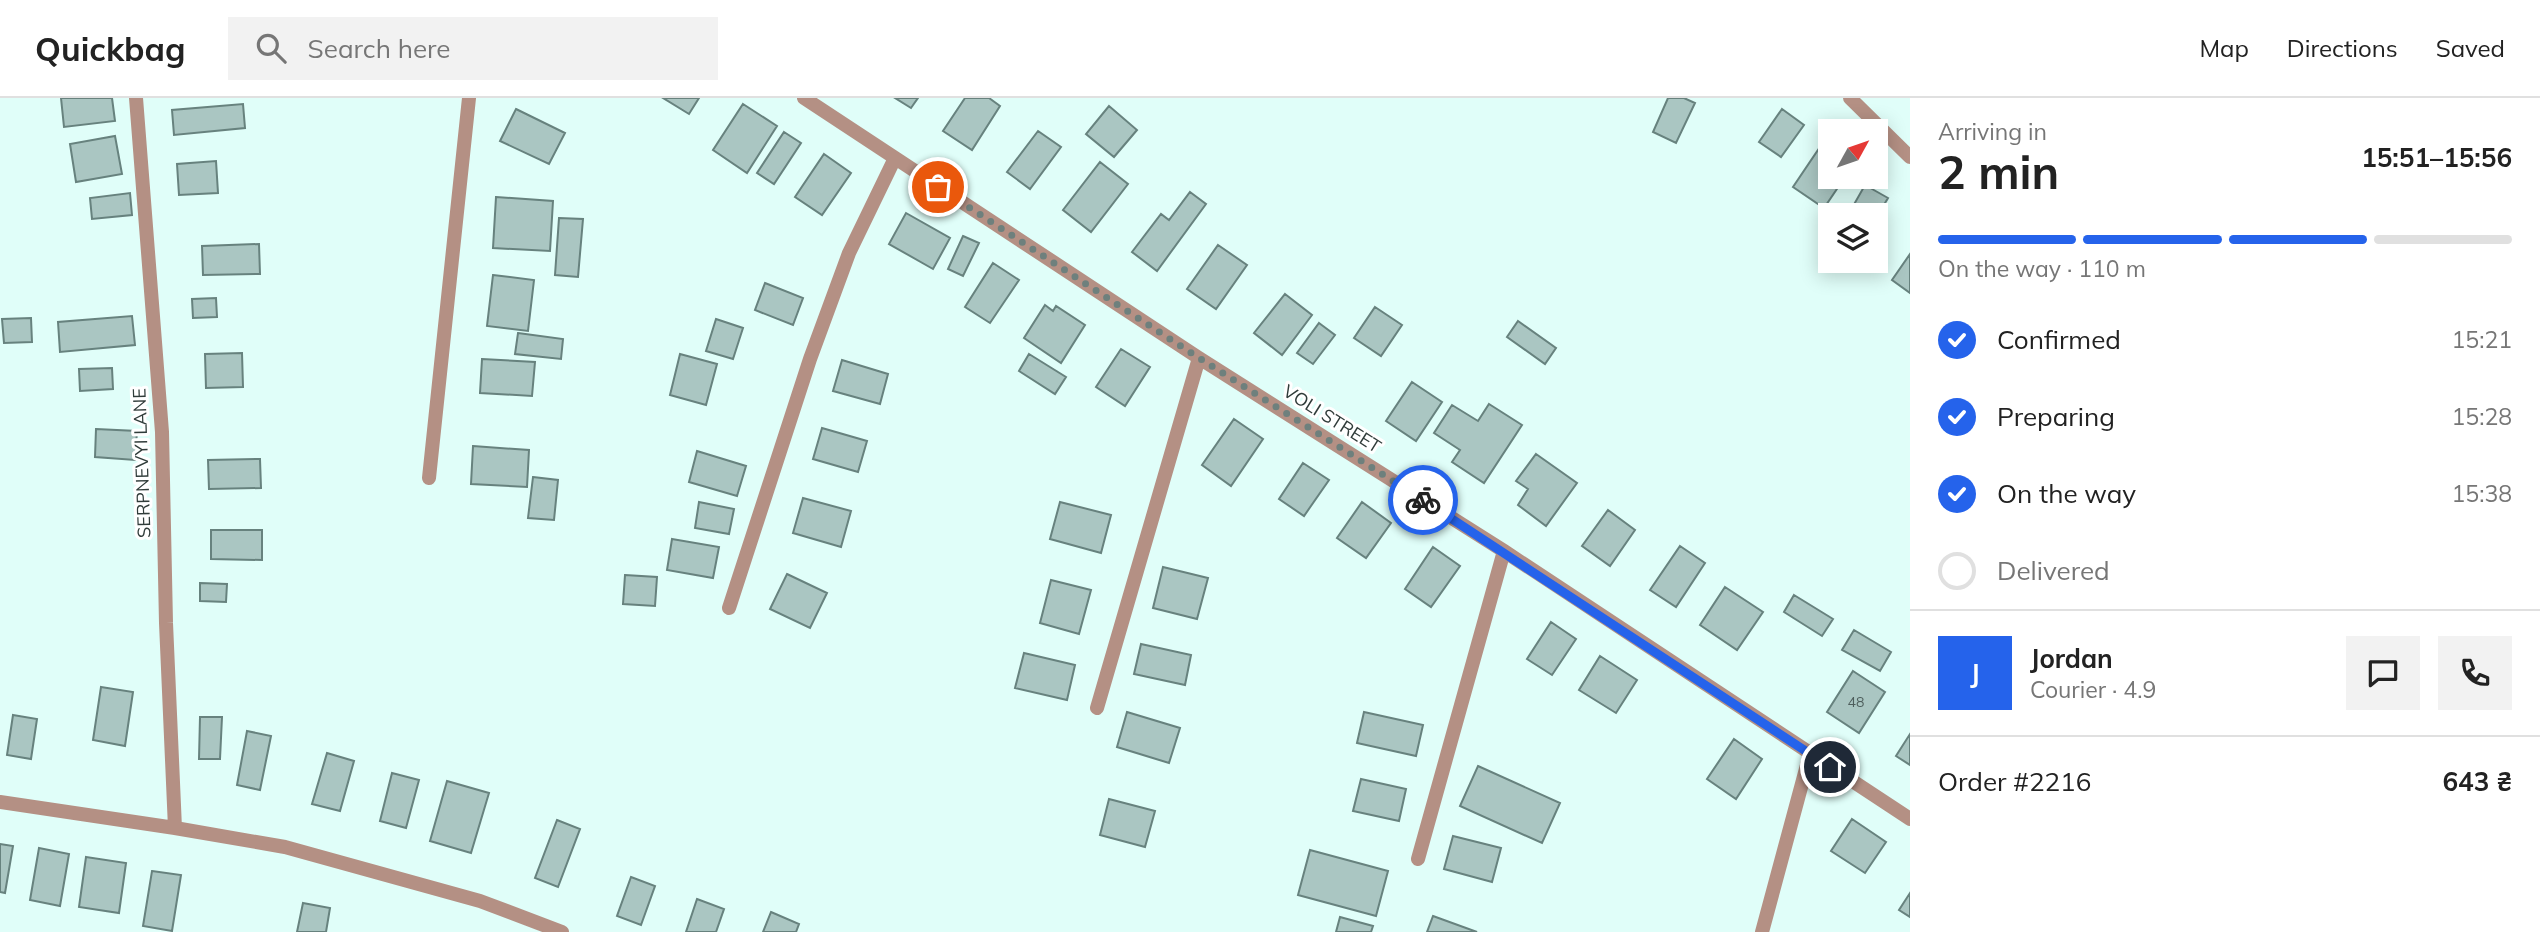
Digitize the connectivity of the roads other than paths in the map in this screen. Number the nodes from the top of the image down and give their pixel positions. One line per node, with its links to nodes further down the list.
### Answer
1 (136, 98): 15 (street, SERPNEVYI LANE)
2 (469, 98): 8 (street)
3 (804, 98): 6 (street, VOLI STREET)
4 (1850, 98): 5 (street)
5 (1910, 157)
6 (895, 158): 7 (street, VOLI STREET); 10 (street)
7 (1199, 358): 9 (street, VOLI STREET); 11 (street)
8 (429, 478)
9 (1504, 551): 12 (street, VOLI STREET); 16 (street)
10 (729, 608)
11 (1097, 708)
12 (1810, 754): 14 (street, VOLI STREET); 18 (street)
13 (0, 802): 15 (street)
14 (1910, 819)
15 (175, 828): 17 (street)
16 (1418, 859)
17 (562, 932)
18 (1762, 932)

